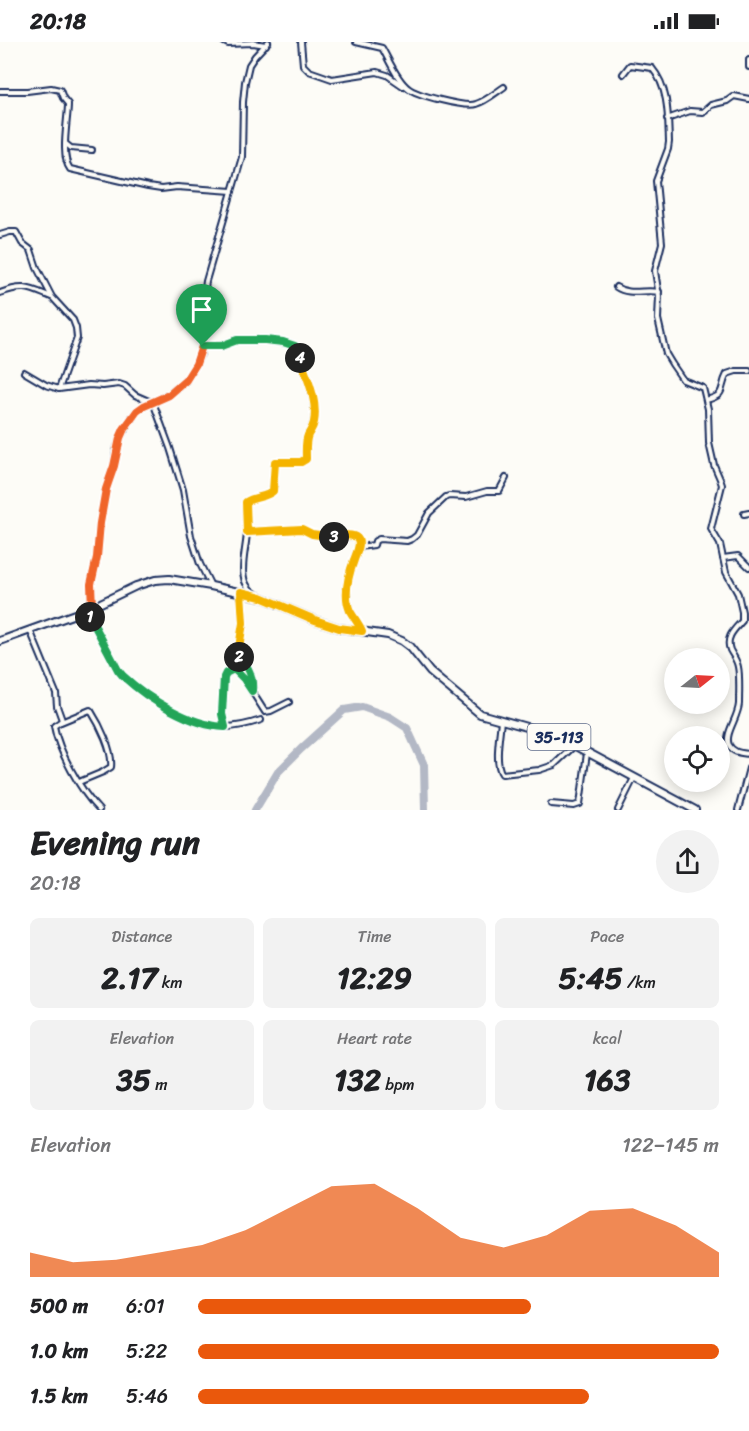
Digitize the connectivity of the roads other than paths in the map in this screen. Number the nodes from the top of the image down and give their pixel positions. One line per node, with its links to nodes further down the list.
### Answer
1 (224, 42): 5 (street)
2 (273, 42): 5 (street)
3 (300, 42): 10 (street)
4 (356, 42): 10 (street)
5 (267, 44): 16 (street)
6 (749, 60): 7 (street)
7 (749, 67)
8 (623, 74): 13 (street)
9 (504, 87): 10 (street)
10 (407, 88)
11 (0, 91): 14 (street)
12 (749, 99): 13 (street)
13 (667, 119): 19 (street)
14 (66, 143): 15 (street); 16 (street)
15 (92, 150)
16 (232, 191): 22 (street)
17 (0, 235): 21 (street)
18 (616, 287): 19 (street)
19 (659, 292): 26 (street)
20 (0, 293): 21 (street)
21 (52, 297): 25 (street)
22 (202, 346): 27 (street); 29 (street)
23 (749, 371): 26 (street)
24 (24, 372): 25 (street)
25 (58, 389): 27 (street)
26 (706, 400): 31 (street)
27 (152, 402): 33 (street); 36 (street)
28 (506, 478): 30 (street)
29 (247, 532): 30 (street); 35 (street)
30 (359, 547): 38 (street)
31 (723, 558): 32 (street); 50 (street)
32 (749, 567)
33 (211, 586): 34 (main road, 35-113); 36 (main road, 35-113)
34 (241, 592): 35 (main road, 35-113); 40 (street)
35 (261, 597): 38 (main road, 35-113)
36 (89, 609): 37 (main road, 35-113); 47 (street)
37 (30, 630): 39 (main road, 35-113); 46 (street)
38 (362, 631): 45 (main road, 35-113)
39 (0, 641)
40 (239, 657): 41 (street); 42 (street)
41 (234, 669): 42 (street); 47 (street)
42 (252, 691): 43 (street)
43 (289, 702)
44 (261, 720): 47 (street)
45 (501, 720): 48 (main road, 35-113); 48 (street)
46 (60, 722): 53 (street); 53 (street)
47 (225, 727)
48 (574, 745): 49 (main road, 35-113)
49 (588, 752): 52 (main road, 35-113); 55 (street)
50 (749, 754)
51 (749, 768): 54 (street)
52 (634, 777): 57 (street); 58 (main road, 35-113)
53 (79, 782): 56 (street)
54 (747, 789): 59 (street)
55 (551, 804)
56 (99, 810)
57 (618, 810)
58 (695, 810)
59 (738, 810)

